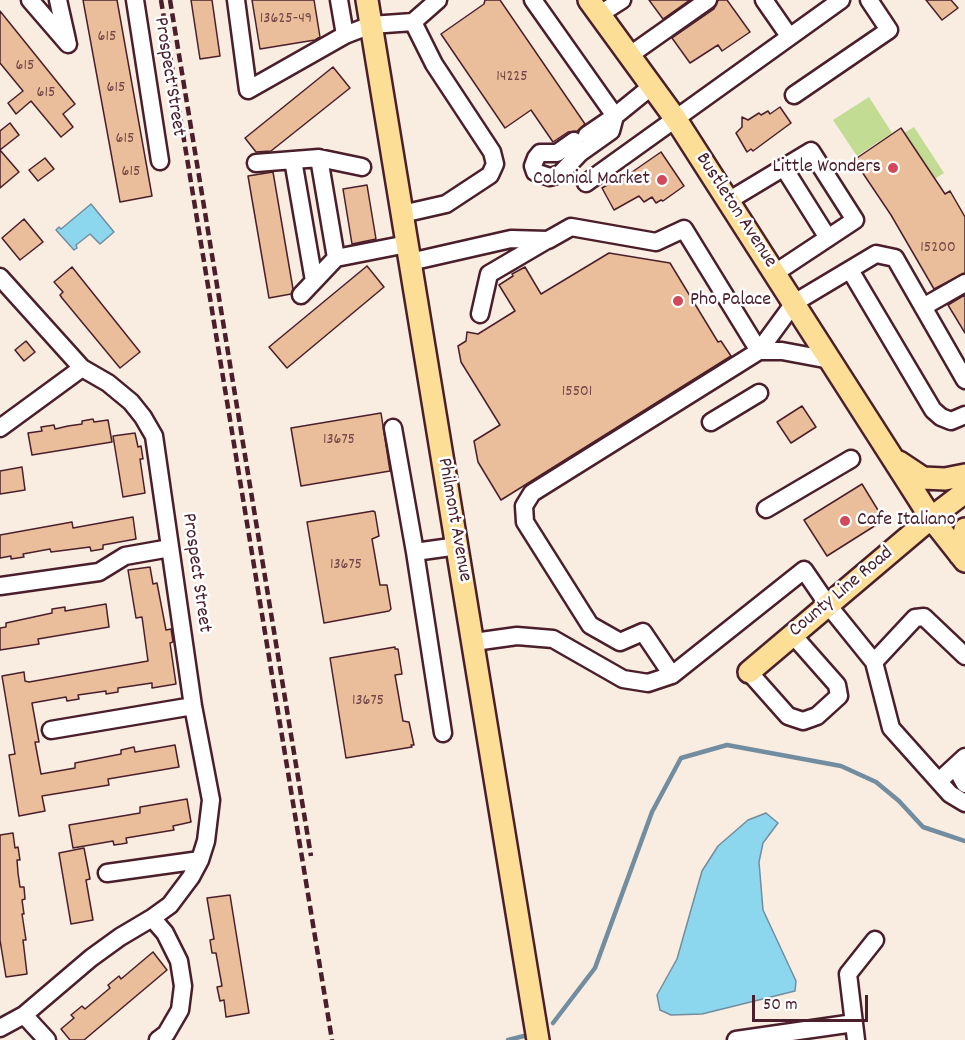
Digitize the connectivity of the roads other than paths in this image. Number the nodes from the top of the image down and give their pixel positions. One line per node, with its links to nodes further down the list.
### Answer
1 (30, 0): 2 (street)
2 (58, 0)
3 (135, 0): 26 (street, Prospect Street)
4 (236, 0): 17 (street)
5 (339, 0): 17 (street)
6 (367, 0): 16 (main road, Philmont Avenue)
7 (438, 0): 15 (street)
8 (533, 0): 22 (street)
9 (622, 0): 14 (street)
10 (708, 0): 19 (street)
11 (764, 0): 18 (street)
12 (868, 0): 21 (street)
13 (834, 2): 18 (street)
14 (594, 7): 19 (main road, Bustleton Avenue)
15 (412, 22): 16 (street); 32 (street)
16 (371, 25): 17 (street); 32 (main road, Philmont Avenue)
17 (345, 35)
18 (789, 36): 23 (street)
19 (630, 55): 20 (main road, Bustleton Avenue)
20 (652, 86): 22 (street); 23 (main road, Bustleton Avenue)
21 (794, 95)
22 (615, 116): 22 (street)
23 (675, 118): 30 (street); 31 (main road, Bustleton Avenue)
24 (319, 158): 25 (street); 28 (street); 36 (street)
25 (293, 160): 27 (street); 40 (street)
26 (160, 161)
27 (256, 163)
28 (362, 168)
29 (784, 168): 31 (street); 33 (street); 33 (street)
30 (586, 183)
31 (728, 201): 38 (main road, Bustleton Avenue)
32 (402, 214): 35 (main road, Philmont Avenue)
33 (828, 238): 38 (street)
34 (548, 240): 35 (street); 45 (street); 46 (street)
35 (408, 253): 36 (street); 62 (main road, Philmont Avenue)
36 (336, 258): 40 (street)
37 (850, 270): 43 (street); 44 (street); 51 (street)
38 (775, 273): 43 (main road, Bustleton Avenue)
39 (0, 278): 48 (street, Prospect Street)
40 (314, 281): 42 (street)
41 (965, 283): 44 (street)
42 (301, 295)
43 (794, 303): 46 (street); 47 (main road, Bustleton Avenue)
44 (922, 307): 49 (street)
45 (480, 314)
46 (759, 351): 47 (street); 73 (street)
47 (830, 360): 55 (main road, Bustleton Avenue)
48 (82, 368): 53 (street); 63 (street, Prospect Street)
49 (965, 380)
50 (759, 393): 52 (street)
51 (965, 415)
52 (711, 422)
53 (0, 428)
54 (393, 428): 64 (street)
55 (892, 457): 57 (main road); 60 (main road, Bustleton Avenue)
56 (851, 459): 59 (street)
57 (965, 475)
58 (965, 492): 60 (main road, County Line Road)
59 (766, 510)
60 (931, 518): 65 (main road, Bustleton Avenue); 67 (main road, County Line Road)
61 (965, 529): 65 (main road)
62 (458, 546): 64 (street); 69 (main road, Philmont Avenue)
63 (170, 548): 66 (street); 74 (street, Prospect Street)
64 (415, 552): 76 (street)
65 (962, 558)
66 (0, 586)
67 (828, 605): 68 (main road, County Line Road); 71 (street); 73 (street)
68 (792, 634): 72 (main road, County Line Road); 72 (street)
69 (474, 642): 73 (street); 91 (main road, Philmont Avenue)
70 (965, 656): 71 (street)
71 (874, 662): 79 (street)
72 (749, 672)
73 (672, 675)
74 (193, 706): 75 (street); 82 (street, Prospect Street)
75 (51, 730)
76 (443, 733)
77 (965, 757): 79 (street)
78 (965, 765): 80 (street)
79 (939, 781): 81 (street)
80 (965, 784)
81 (965, 804)
82 (200, 860): 83 (street); 84 (street, Prospect Street)
83 (107, 873)
84 (152, 918): 86 (street, Prospect Street); 90 (street)
85 (875, 940): 87 (street)
86 (24, 1015): 88 (street, Prospect Street); 89 (street)
87 (854, 1023): 92 (street); 93 (street)
88 (0, 1029)
89 (47, 1040)
90 (158, 1040)
91 (538, 1040)
92 (736, 1040)
93 (856, 1040)

